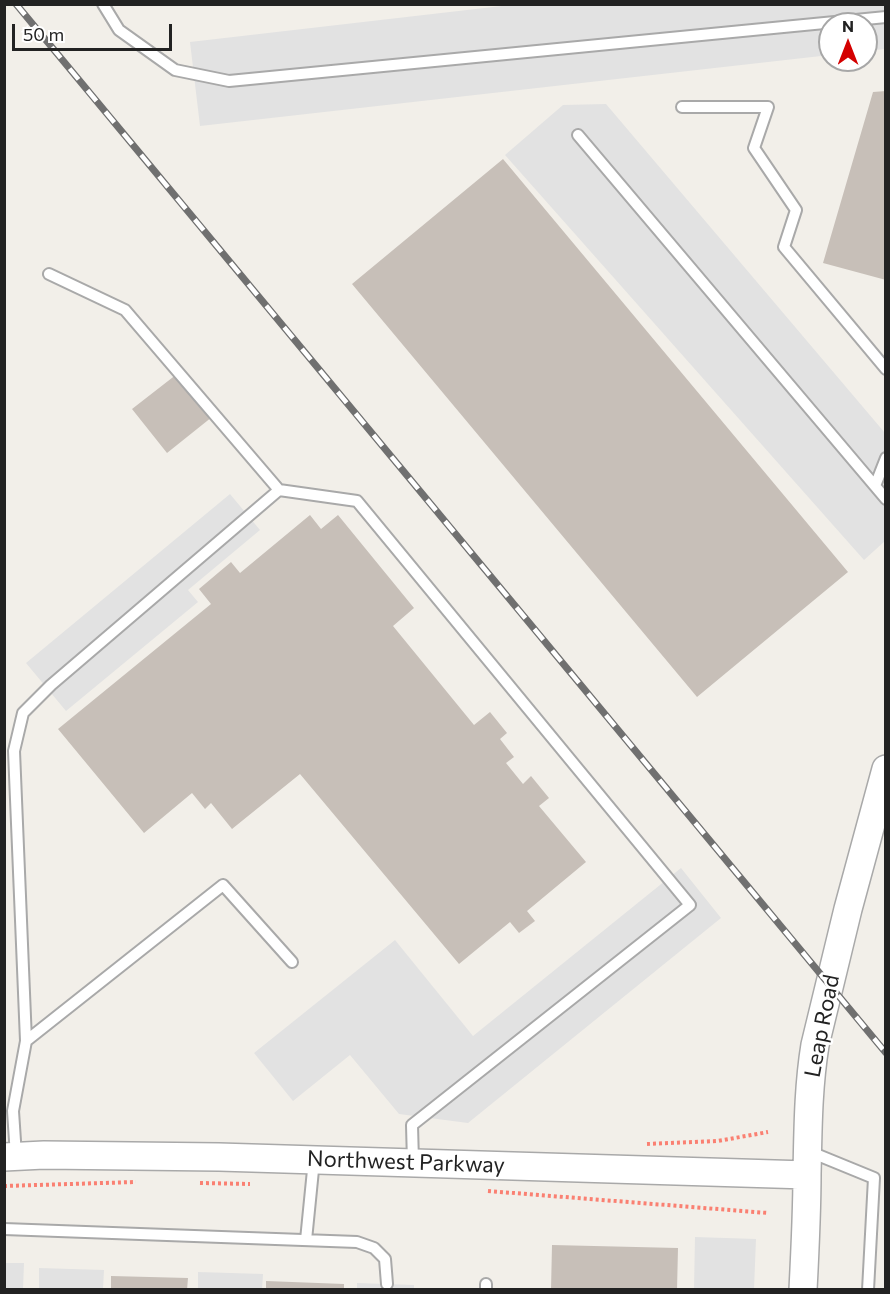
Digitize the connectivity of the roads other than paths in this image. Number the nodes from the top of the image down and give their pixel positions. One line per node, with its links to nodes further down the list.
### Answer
1 (103, 4): 2 (lane)
2 (885, 17)
3 (682, 107): 6 (lane)
4 (579, 135): 8 (lane)
5 (49, 274): 9 (lane)
6 (885, 369)
7 (885, 458): 8 (lane)
8 (875, 486): 10 (lane)
9 (279, 490): 13 (lane); 16 (lane)
10 (885, 499)
11 (885, 769): 17 (street, Leap Road)
12 (292, 962): 13 (lane)
13 (26, 1041): 14 (lane)
14 (10, 1157): 15 (street, Northwest Parkway)
15 (314, 1159): 16 (street, Northwest Parkway); 19 (lane)
16 (413, 1162): 17 (street, Northwest Parkway)
17 (808, 1163): 21 (street, Leap Road); 22 (lane)
18 (4, 1229): 19 (lane)
19 (306, 1240): 20 (lane)
20 (387, 1284)
21 (803, 1290)
22 (868, 1290)

